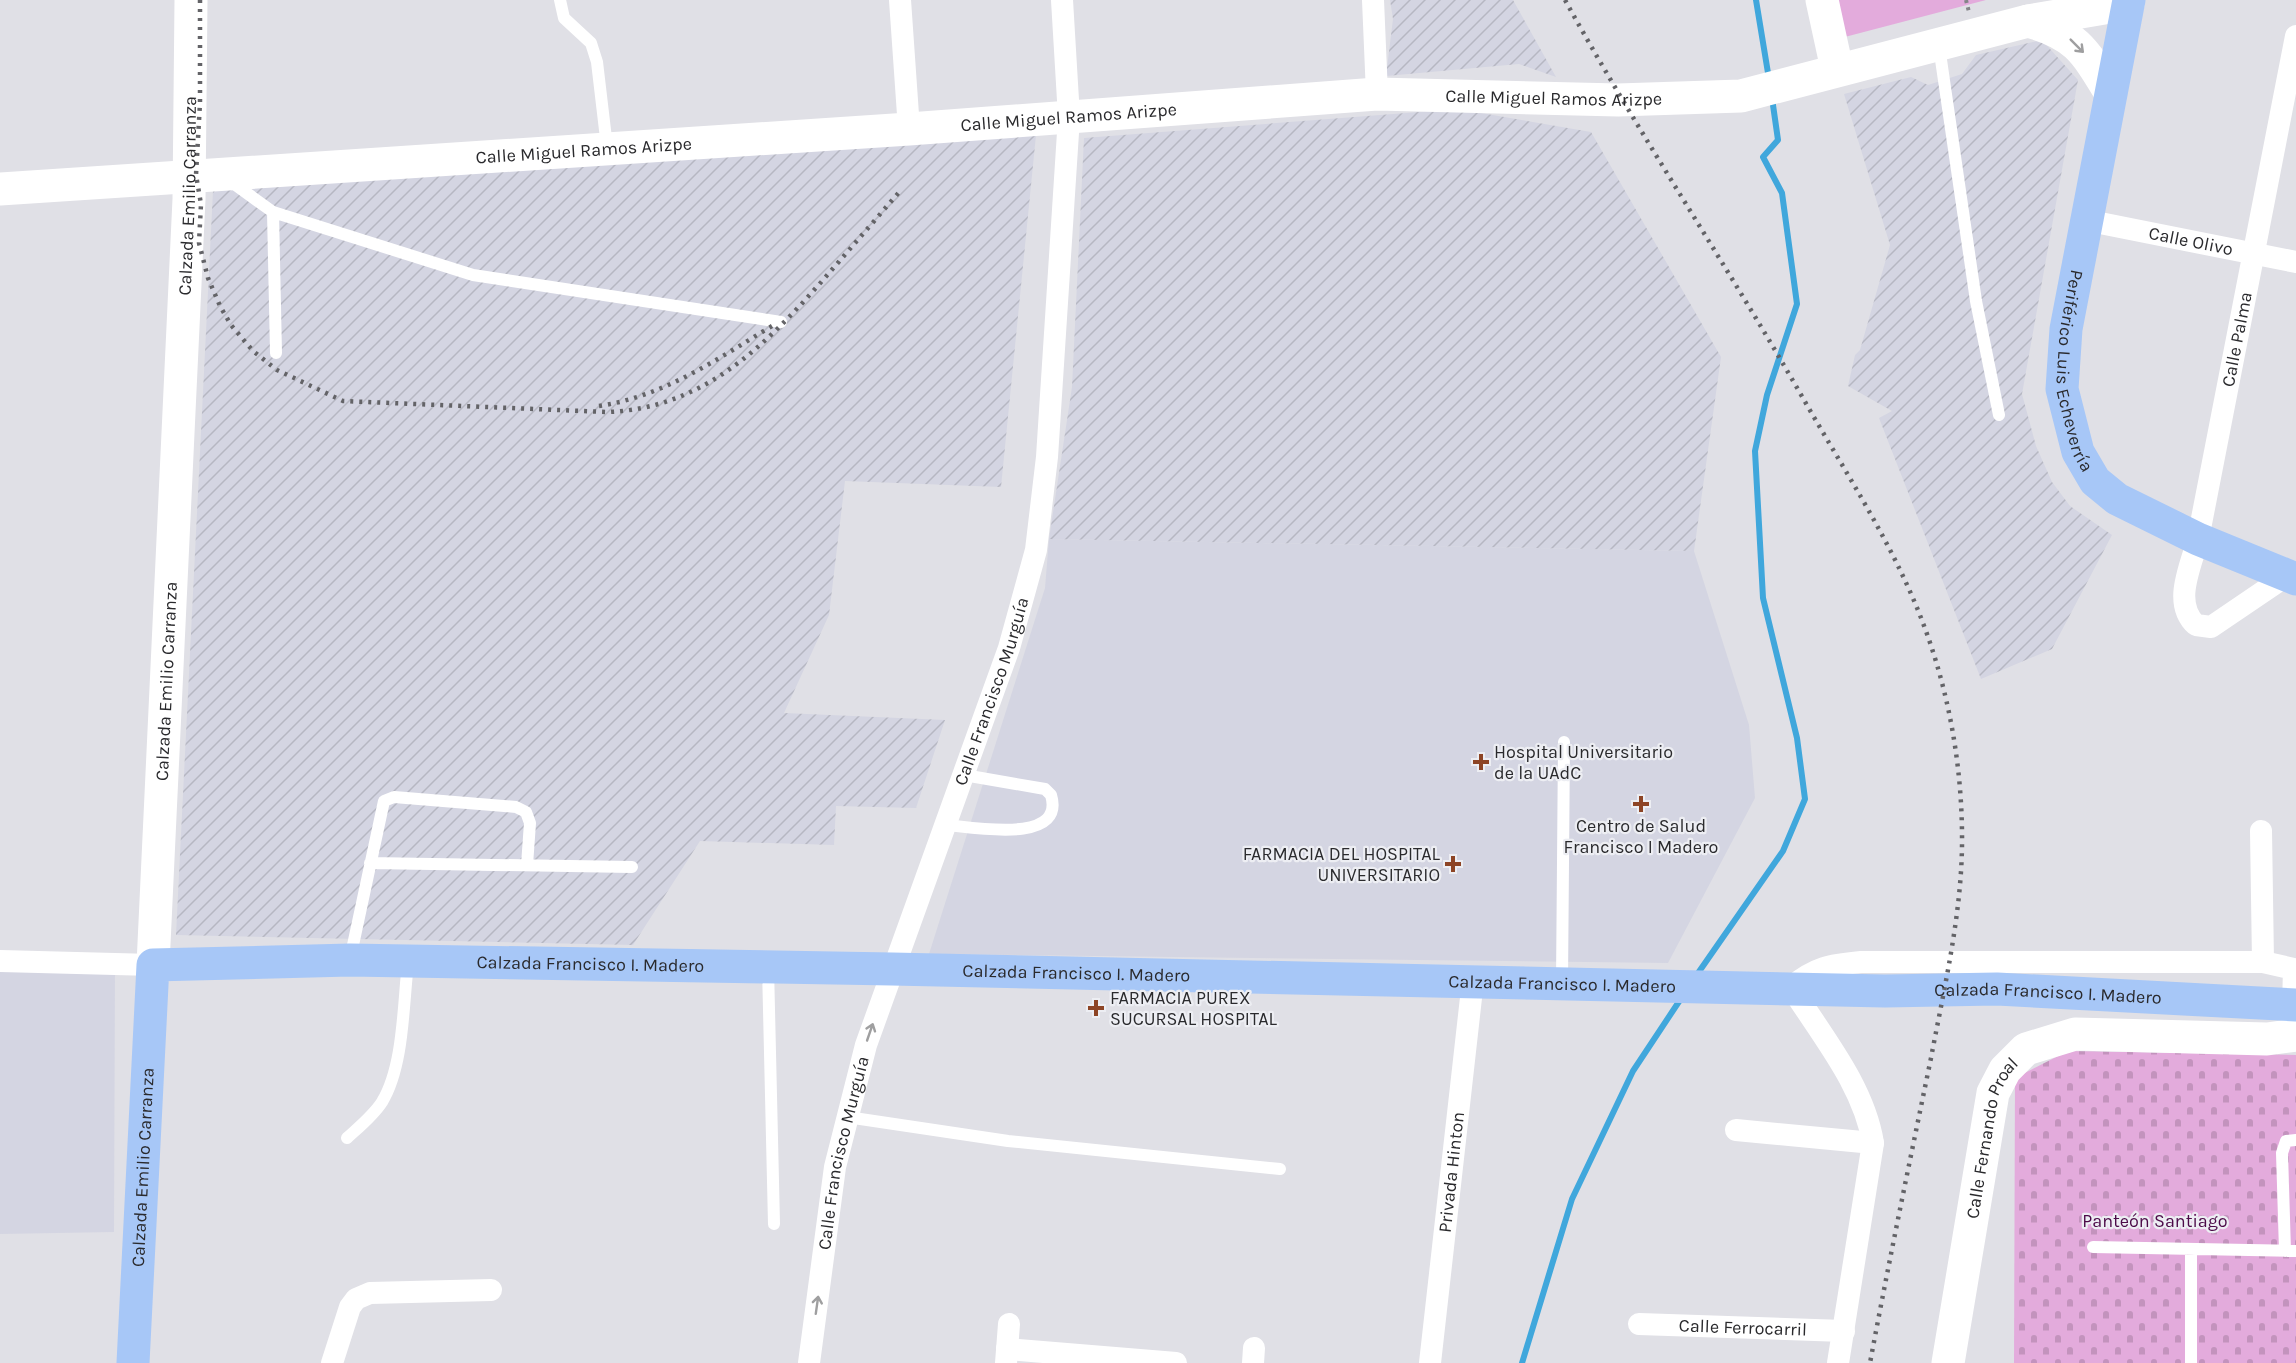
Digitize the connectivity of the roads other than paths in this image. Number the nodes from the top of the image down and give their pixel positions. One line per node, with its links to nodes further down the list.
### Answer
1 (191, 0): 18 (main road, Calzada Emilio Carranza)
2 (560, 0): 17 (lane)
3 (900, 0): 16 (street)
4 (1062, 0): 15 (street, Calle Francisco Murguía)
5 (1373, 0): 14 (street)
6 (1822, 0): 12 (main road)
7 (2073, 0): 9 (main road)
8 (2128, 2): 9 (main road, Calle Miguel Ramos Arizpe); 13 (main road, Periférico Luis Echeverría)
9 (2037, 20): 11 (main road, Calle Miguel Ramos Arizpe); 13 (main road, one-way to 13)
10 (2296, 36): 22 (street, Calle Palma)
11 (1939, 46): 12 (main road, Calle Miguel Ramos Arizpe); 26 (lane)
12 (1837, 69): 14 (main road, Calle Miguel Ramos Arizpe)
13 (2110, 92): 21 (main road, Periférico Luis Echeverría)
14 (1377, 94): 15 (main road, Calle Miguel Ramos Arizpe)
15 (1069, 117): 16 (main road, Calle Miguel Ramos Arizpe); 30 (street, Calle Francisco Murguía)
16 (909, 129): 17 (main road, Calle Miguel Ramos Arizpe)
17 (607, 148): 18 (main road, Calle Miguel Ramos Arizpe)
18 (204, 174): 19 (main road, Calle Miguel Ramos Arizpe); 20 (lane); 40 (main road, Calzada Emilio Carranza)
19 (0, 189)
20 (273, 212): 24 (lane); 25 (lane)
21 (2085, 220): 22 (street, Calle Olivo); 27 (main road, Periférico Luis Echeverría)
22 (2253, 253): 23 (street, Calle Olivo); 27 (street, Calle Palma)
23 (2296, 262)
24 (781, 322)
25 (276, 353)
26 (1999, 415)
27 (2198, 539): 28 (main road, Periférico Luis Echeverría); 28 (street, Calle Palma)
28 (2293, 577)
29 (1564, 742): 44 (lane)
30 (964, 775): 31 (street, Calle Francisco Murguía); 31 (lane)
31 (946, 825): 42 (street, Calle Francisco Murguía)
32 (2261, 831): 39 (street)
33 (370, 863): 34 (lane); 34 (lane); 36 (lane)
34 (527, 865): 35 (lane)
35 (633, 867)
36 (350, 960): 38 (main road, Calzada Francisco I. Madero); 40 (main road, Calzada Francisco I. Madero)
37 (0, 961): 40 (street, Calzada Francisco I. Madero)
38 (408, 962): 41 (main road, Calzada Francisco I. Madero); 49 (lane)
39 (2263, 962): 45 (street); 46 (street)
40 (153, 964): 62 (main road, Calzada Emilio Carranza)
41 (768, 967): 42 (main road, Calzada Francisco I. Madero); 53 (lane)
42 (892, 969): 43 (main road, Calzada Francisco I. Madero); 47 (street, Calle Francisco Murguía, one-way to 42)
43 (1473, 980): 44 (main road, Calzada Francisco I. Madero); 66 (street, Privada Hinton)
44 (1562, 984): 45 (main road, Calzada Francisco I. Madero)
45 (1791, 987): 46 (main road, Calzada Francisco I. Madero); 51 (street)
46 (2295, 1015): 68 (main road, Calle Fernando Proal)
47 (847, 1117): 52 (lane); 64 (street, Calle Francisco Murguía, one-way to 47)
48 (1736, 1130): 51 (street)
49 (347, 1138)
50 (2296, 1140): 56 (lane)
51 (1873, 1143): 60 (street)
52 (1280, 1169)
53 (774, 1224)
54 (2093, 1247): 55 (lane)
55 (2192, 1250): 56 (lane); 69 (lane)
56 (2290, 1251)
57 (491, 1290): 63 (street)
58 (1009, 1324): 61 (street)
59 (1640, 1324): 60 (street, Calle Ferrocarril)
60 (1844, 1331): 67 (street)
61 (1006, 1356): 65 (street)
62 (133, 1363)
63 (332, 1363)
64 (809, 1363)
65 (1176, 1363)
66 (1430, 1363)
67 (1838, 1363)
68 (1948, 1363)
69 (2191, 1363)

